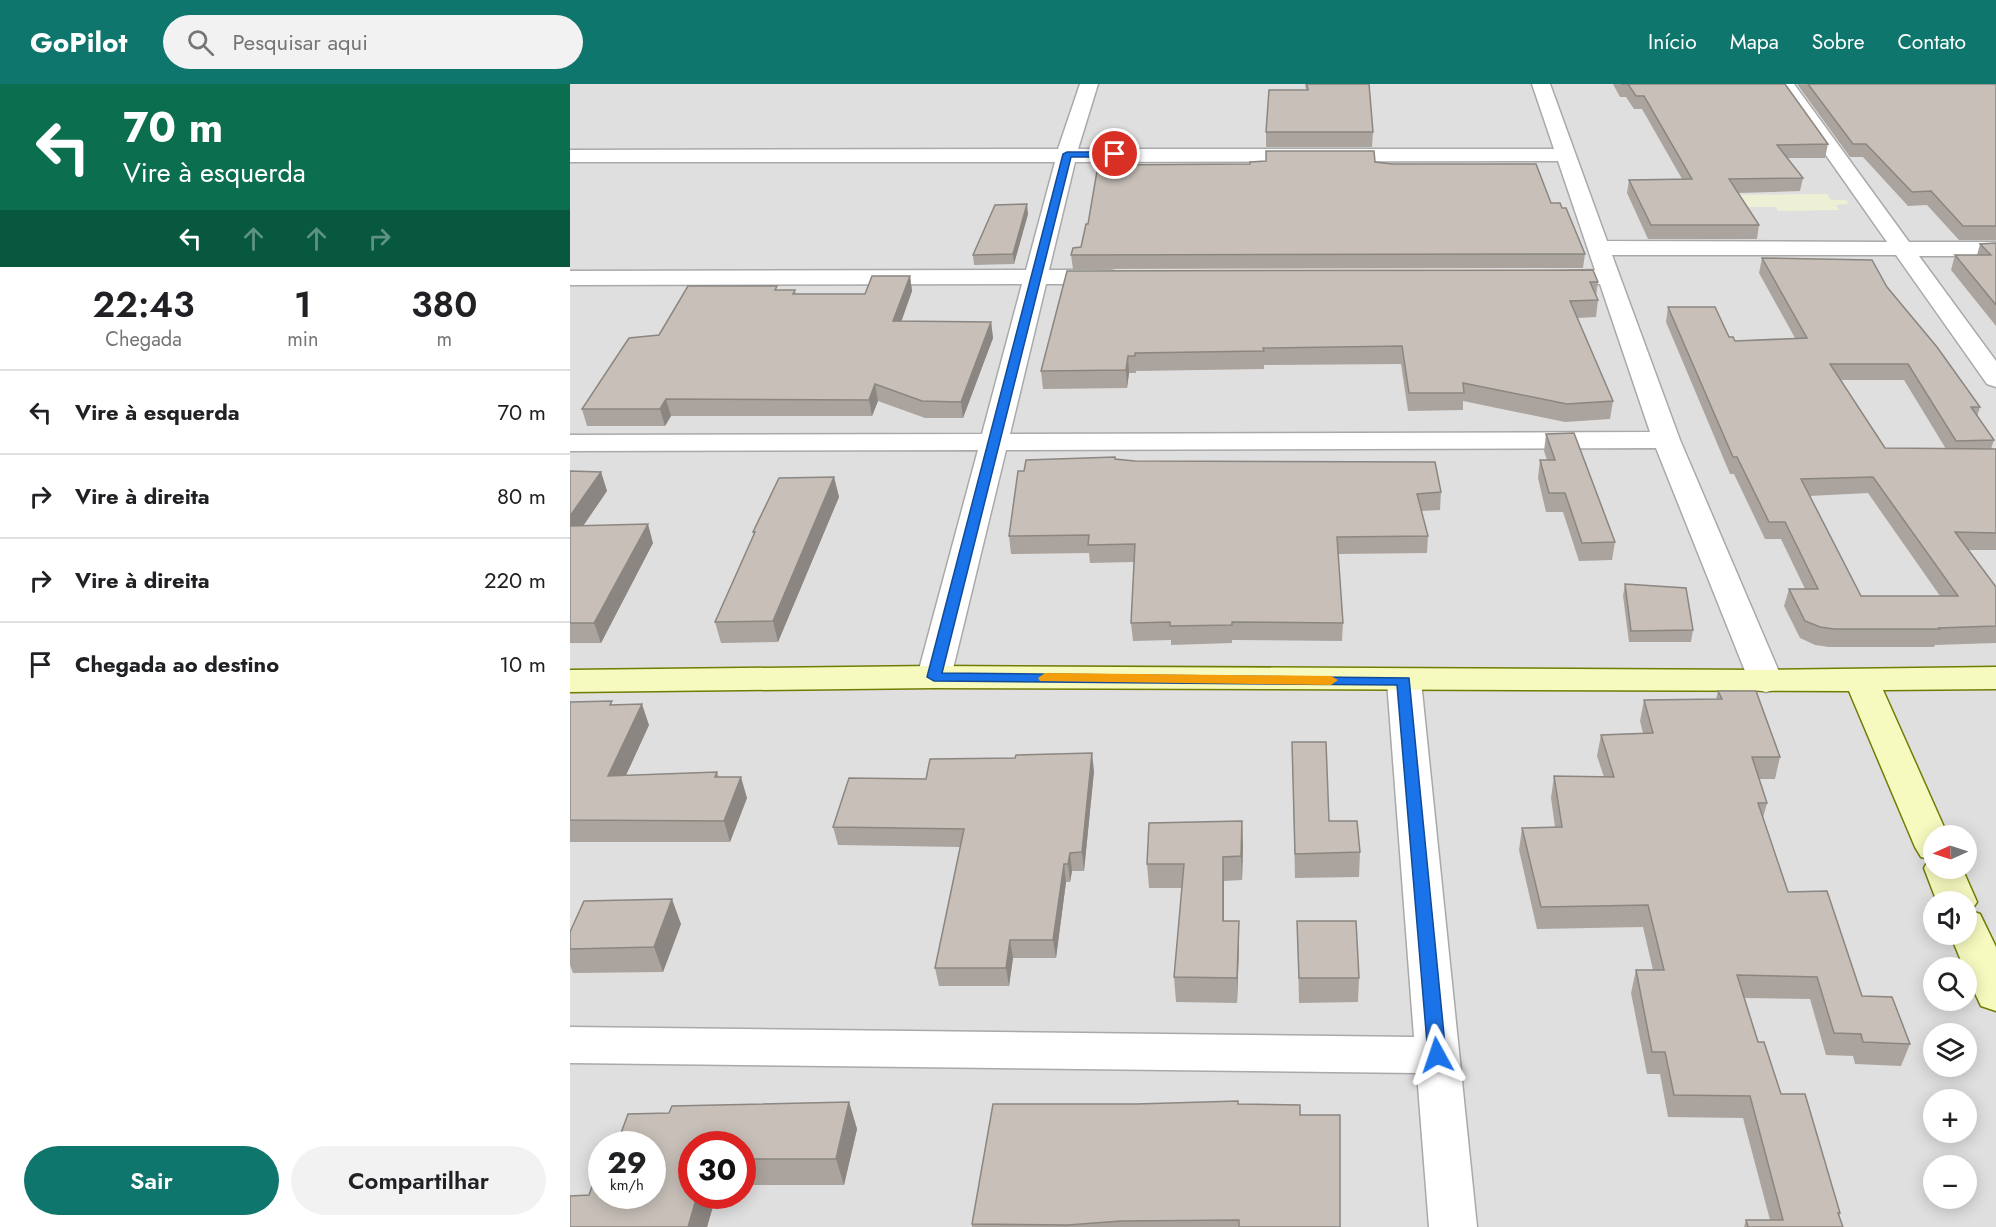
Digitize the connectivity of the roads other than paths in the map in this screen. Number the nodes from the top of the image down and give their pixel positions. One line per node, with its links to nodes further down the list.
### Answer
1 (1089, 84): 4 (street)
2 (1541, 84): 5 (street)
3 (1785, 84): 9 (street)
4 (1067, 154): 5 (street); 6 (street); 11 (street)
5 (1565, 155): 7 (street); 8 (street)
6 (570, 156)
7 (1121, 159)
8 (1599, 248): 9 (street); 14 (street)
9 (1903, 249): 10 (street); 16 (street)
10 (1996, 249)
11 (1037, 277): 12 (street); 15 (street); 19 (street)
12 (1132, 277)
13 (1525, 277): 14 (street)
14 (1609, 277): 17 (street)
15 (570, 278)
16 (1996, 379)
17 (1666, 440): 19 (street); 25 (street)
18 (570, 443): 19 (street)
19 (994, 444): 20 (street)
20 (934, 677): 23 (street); 24 (street)
21 (1996, 678): 22 (street)
22 (1862, 679): 25 (street); 26 (street)
23 (570, 681)
24 (1404, 681): 25 (street); 30 (street)
25 (1766, 681)
26 (1925, 825)
27 (1975, 945): 28 (street)
28 (1996, 994)
29 (570, 1045): 30 (street)
30 (1437, 1055): 31 (street)
31 (1453, 1227)

